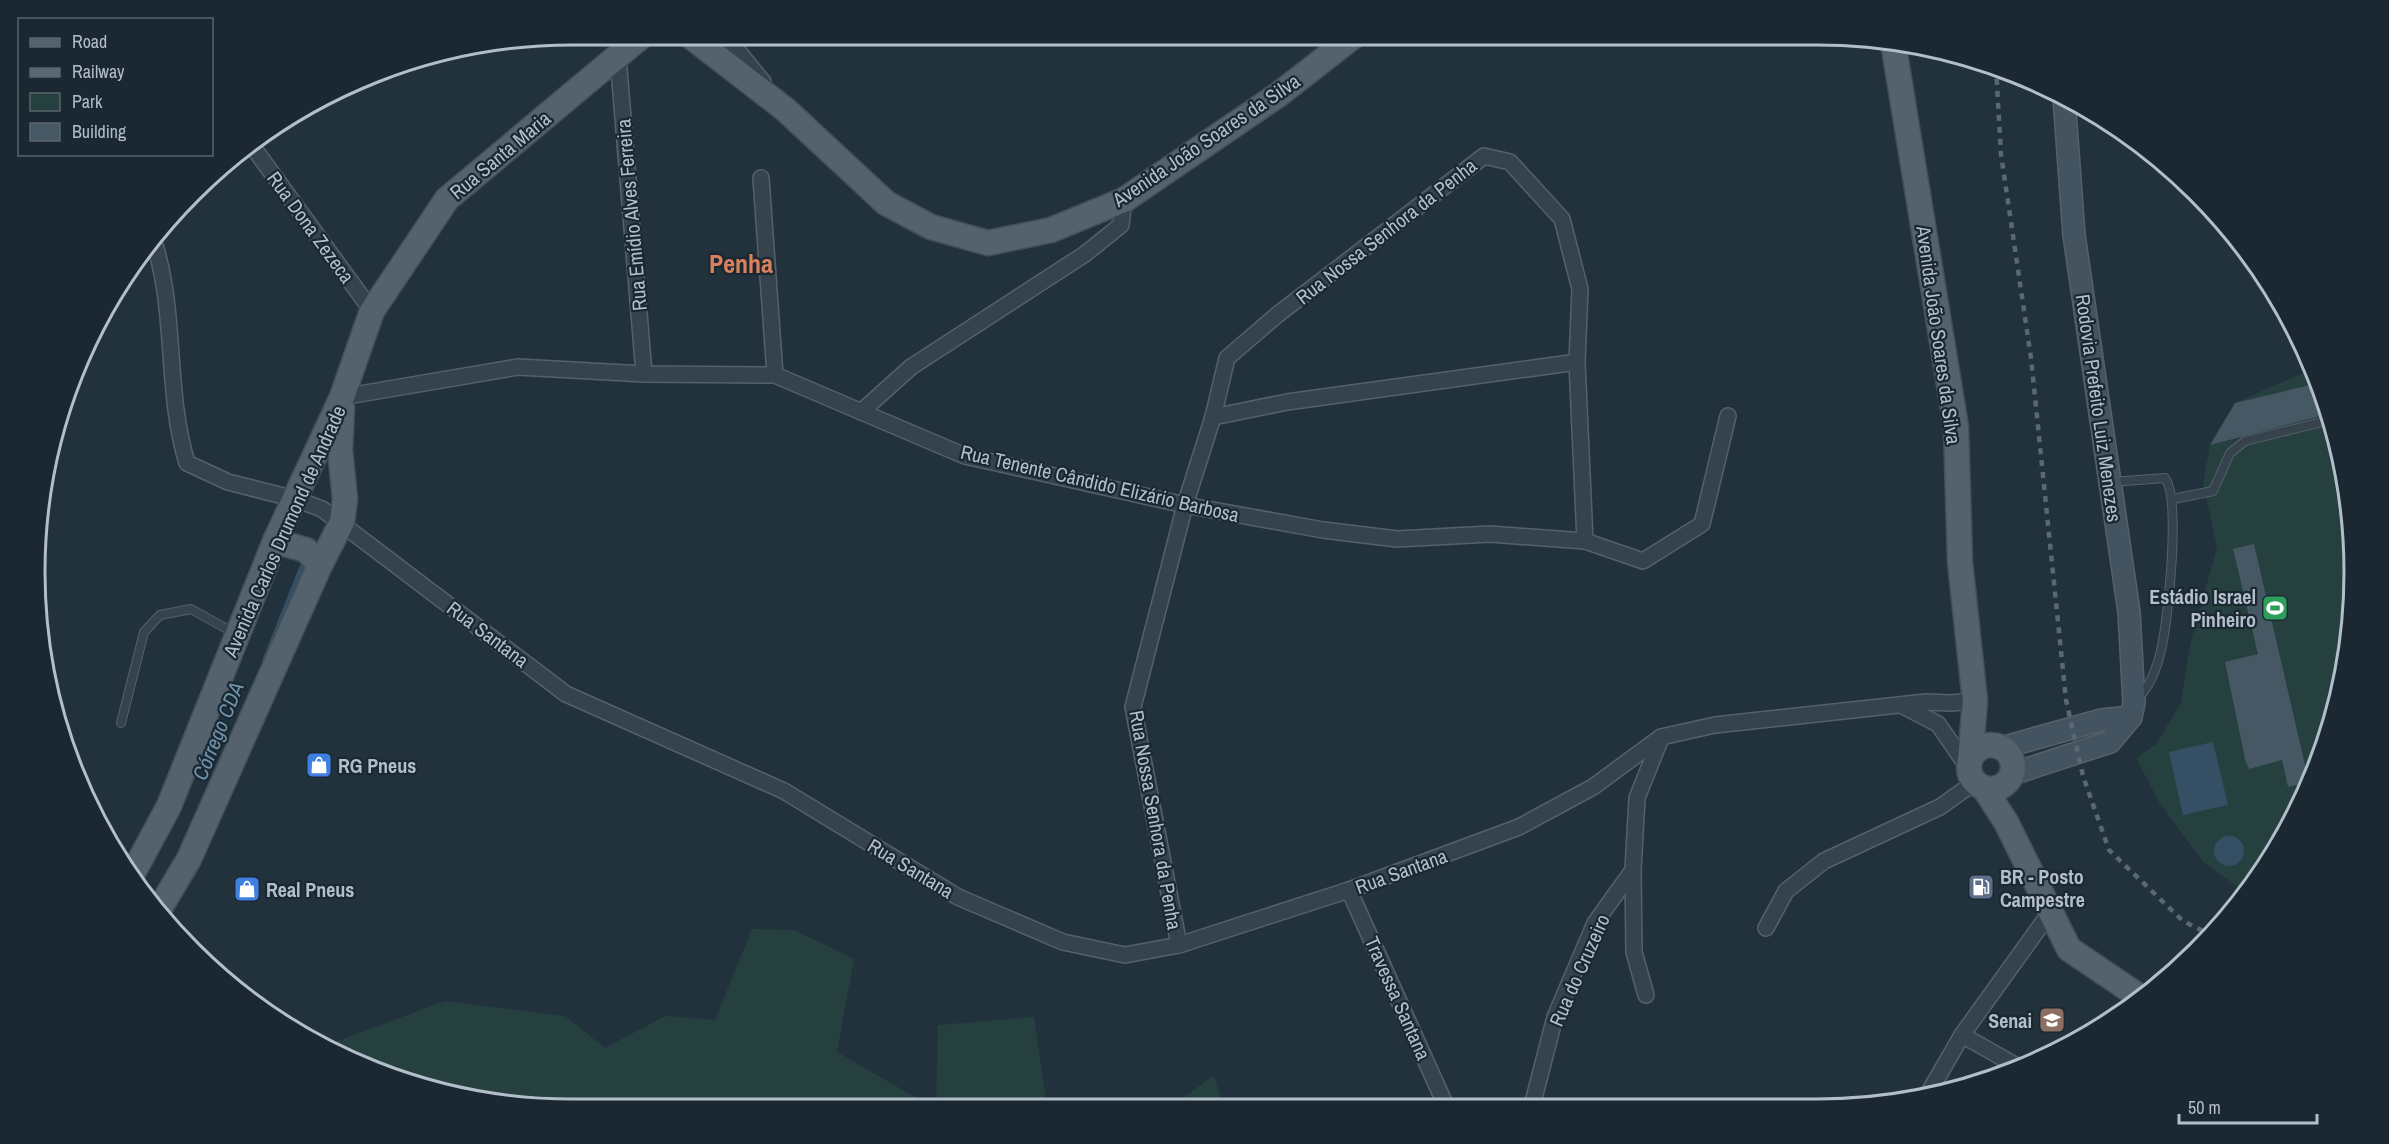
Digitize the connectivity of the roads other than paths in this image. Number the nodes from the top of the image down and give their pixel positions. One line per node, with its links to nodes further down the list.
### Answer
1 (631, 45): 6 (main road, Rua Santa Maria)
2 (703, 45): 8 (main road, Avenida João Soares da Silva)
3 (734, 45): 8 (street)
4 (1341, 45): 11 (main road, Avenida João Soares da Silva)
5 (1895, 51): 31 (main road, Avenida João Soares da Silva)
6 (618, 57): 13 (main road, Rua Santa Maria); 15 (street, Rua Emídio Alves Ferreira)
7 (2065, 107): 22 (main road, Rodovia Prefeito Luiz Menezes)
8 (786, 110): 11 (main road, Avenida João Soares da Silva)
9 (256, 151): 13 (street, Rua Dona Zezeca)
10 (761, 178): 16 (street)
11 (1124, 200): 18 (street)
12 (156, 248): 23 (street, Rua Santana)
13 (372, 311): 17 (main road, Rua Santa Maria)
14 (1577, 362): 20 (street); 20 (street, Rua Nossa Senhora da Penha); 28 (street, Rua Nossa Senhora da Penha)
15 (644, 374): 16 (street, Rua Tenente Cândido Elizário Barbosa); 17 (street, Rua Tenente Cândido Elizário Barbosa)
16 (775, 375): 18 (street, Rua Tenente Cândido Elizário Barbosa)
17 (342, 397): 23 (main road, Avenida Carlos Drumond de Andrade); 26 (main road, Avenida Carlos Drumond de Andrade)
18 (861, 412): 25 (street, Rua Tenente Cândido Elizário Barbosa)
19 (1728, 416): 28 (street, Rua Tenente Cândido Elizário Barbosa)
20 (1213, 417): 25 (street, Rua Nossa Senhora da Penha)
21 (2322, 422): 24 (lane)
22 (2110, 482): 24 (lane); 33 (main road, Rodovia Prefeito Luiz Menezes)
23 (295, 499): 26 (street, Rua Santana); 27 (main road, Avenida Carlos Drumond de Andrade)
24 (2173, 499): 33 (lane)
25 (1185, 506): 28 (street, Rua Tenente Cândido Elizário Barbosa); 44 (street, Rua Nossa Senhora da Penha)
26 (342, 522): 29 (main road, Avenida Carlos Drumond de Andrade); 44 (street, Rua Santana)
27 (275, 541): 29 (main road); 30 (main road, Avenida Carlos Drumond de Andrade)
28 (1585, 541)
29 (320, 565): 41 (main road, Avenida Carlos Drumond de Andrade)
30 (237, 635): 34 (lane); 38 (main road, Avenida Carlos Drumond de Andrade)
31 (1975, 701): 32 (street, Rua Santana); 36 (main road, Avenida João Soares da Silva); 37 (main road, Avenida João Soares da Silva)
32 (1903, 706): 35 (street, Rua Santana); 37 (street)
33 (2132, 710): 36 (main road); 37 (main road)
34 (121, 723)
35 (1661, 737): 39 (street); 40 (street, Rua Santana)
36 (1996, 747): 37 (main road); 37 (main road, Avenida João Soares da Silva)
37 (1986, 776): 42 (main road); 43 (street)
38 (136, 868)
39 (1633, 870): 46 (street); 51 (street, Rua do Cruzeiro)
40 (1349, 890): 44 (street, Rua Santana); 50 (street, Travessa Santana)
41 (163, 903)
42 (2049, 914): 45 (main road); 47 (street)
43 (1766, 928)
44 (1179, 945)
45 (2134, 993)
46 (1646, 995)
47 (1962, 1035): 48 (street); 49 (street)
48 (2010, 1062)
49 (1933, 1086)
50 (1443, 1099)
51 (1534, 1099)

